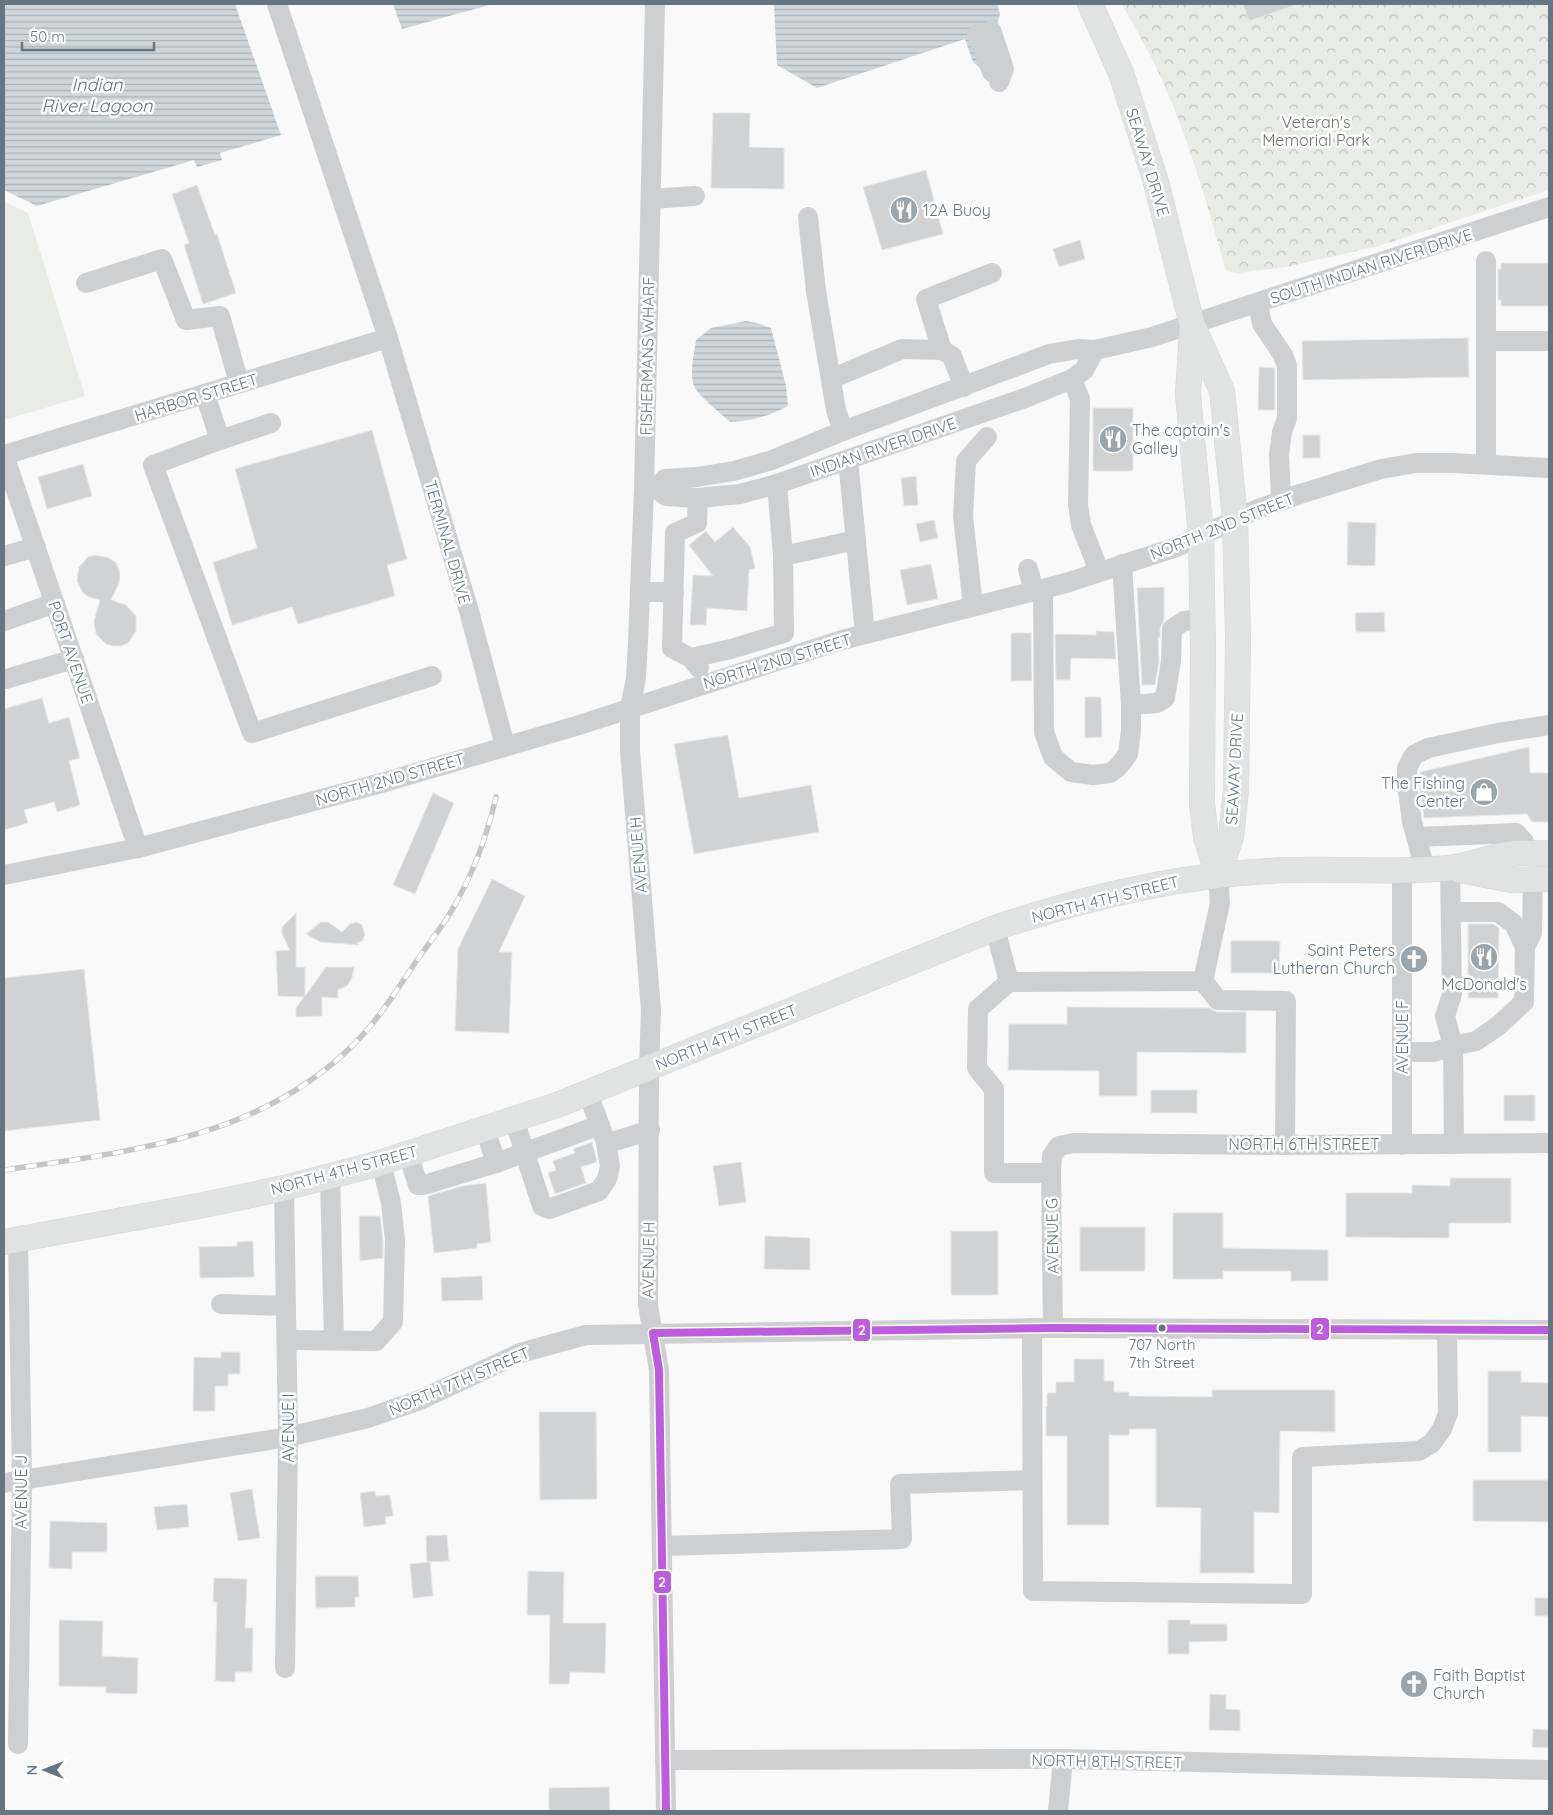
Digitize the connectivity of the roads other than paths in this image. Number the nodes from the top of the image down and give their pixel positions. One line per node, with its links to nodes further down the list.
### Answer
1 (277, 4): 13 (street, TERMINAL DRIVE)
2 (655, 4): 5 (street, FISHERMANS WHARF)
3 (1090, 4): 12 (main road, SEAWAY DRIVE)
4 (695, 196): 5 (street)
5 (650, 199): 32 (street, FISHERMANS WHARF)
6 (1549, 207): 11 (street, SOUTH INDIAN RIVER DRIVE)
7 (808, 217): 18 (street)
8 (1486, 261): 14 (street)
9 (992, 273): 16 (street)
10 (86, 283): 20 (street)
11 (1258, 303): 12 (street, SOUTH INDIAN RIVER DRIVE); 34 (street)
12 (1192, 324): 17 (street, INDIAN RIVER DRIVE); 35 (main road, SEAWAY DRIVE); 36 (main road, SEAWAY DRIVE)
13 (388, 338): 20 (street, HARBOR STREET); 60 (street, TERMINAL DRIVE)
14 (1486, 341): 15 (street); 29 (street)
15 (1549, 341)
16 (942, 350): 18 (street); 21 (street)
17 (1095, 350): 19 (street, INDIAN RIVER DRIVE); 21 (street, INDIAN RIVER DRIVE)
18 (831, 379): 25 (street)
19 (1072, 379): 24 (street, INDIAN RIVER DRIVE); 43 (street)
20 (239, 383): 22 (street, HARBOR STREET)
21 (964, 387): 25 (street, INDIAN RIVER DRIVE)
22 (205, 394): 26 (street); 27 (street, HARBOR STREET)
23 (271, 423): 26 (street)
24 (982, 427): 28 (street, INDIAN RIVER DRIVE); 48 (street)
25 (843, 431): 32 (street, INDIAN RIVER DRIVE)
26 (220, 440): 54 (street)
27 (4, 455): 38 (street, PORT AVENUE)
28 (848, 460): 31 (street, INDIAN RIVER DRIVE); 37 (street)
29 (1486, 464): 30 (street, NORTH 2ND STREET); 34 (street, NORTH 2ND STREET)
30 (1549, 468)
31 (778, 484): 33 (street, INDIAN RIVER DRIVE); 40 (street)
32 (650, 488): 33 (street, INDIAN RIVER DRIVE); 45 (street, FISHERMANS WHARF)
33 (698, 498): 46 (street)
34 (1281, 500): 35 (street, NORTH 2ND STREET)
35 (1235, 519): 36 (street, NORTH 2ND STREET); 68 (main road, SEAWAY DRIVE)
36 (1201, 536): 41 (street, NORTH 2ND STREET); 49 (main road, SEAWAY DRIVE)
37 (856, 540): 40 (street); 51 (street)
38 (36, 547): 39 (street); 47 (street, PORT AVENUE)
39 (4, 556)
40 (783, 556): 52 (street)
41 (1122, 564): 43 (street, NORTH 2ND STREET); 57 (street)
42 (1028, 569): 44 (street)
43 (1099, 572): 44 (street, NORTH 2ND STREET)
44 (1038, 590): 48 (street, NORTH 2ND STREET); 57 (street)
45 (640, 592): 46 (street); 58 (street, FISHERMANS WHARF)
46 (674, 592): 52 (street)
47 (55, 603): 50 (street); 53 (street, PORT AVENUE)
48 (973, 606): 51 (street, NORTH 2ND STREET)
49 (1202, 620): 57 (street); 68 (main road, SEAWAY DRIVE)
50 (4, 621)
51 (865, 634): 56 (street, NORTH 2ND STREET)
52 (692, 658): 56 (street)
53 (74, 659): 55 (street); 63 (street, PORT AVENUE)
54 (432, 676)
55 (4, 677)
56 (704, 684): 58 (street, NORTH 2ND STREET)
57 (1131, 705)
58 (630, 708): 60 (street, NORTH 2ND STREET); 77 (street, AVENUE H)
59 (1549, 725): 62 (street, AVENUE F)
60 (506, 746): 63 (street, NORTH 2ND STREET)
61 (1472, 835): 62 (street); 64 (street); 65 (street)
62 (1417, 837): 66 (street, AVENUE F)
63 (138, 848): 67 (street, NORTH 2ND STREET)
64 (1537, 854): 65 (main road, NORTH 4TH STREET)
65 (1462, 866): 66 (main road, NORTH 4TH STREET); 69 (main road, NORTH 4TH STREET); 70 (street)
66 (1413, 869): 68 (main road, NORTH 4TH STREET); 76 (street, AVENUE F)
67 (4, 875)
68 (1218, 875): 71 (main road, NORTH 4TH STREET); 73 (street)
69 (1541, 879): 72 (street)
70 (1451, 912): 72 (street); 75 (street)
71 (995, 928): 74 (street); 77 (main road, NORTH 4TH STREET)
72 (1525, 947): 75 (street)
73 (1203, 981): 74 (street); 85 (street)
74 (1009, 982): 92 (street)
75 (1453, 1046): 76 (street); 84 (street)
76 (1402, 1052): 86 (street, AVENUE F)
77 (649, 1068): 78 (main road, NORTH 4TH STREET); 81 (street, AVENUE H)
78 (588, 1093): 79 (main road, NORTH 4TH STREET); 82 (street)
79 (514, 1119): 80 (main road, NORTH 4TH STREET); 89 (street)
80 (485, 1129): 88 (main road, NORTH 4TH STREET); 91 (street)
81 (650, 1130): 82 (street); 102 (street, AVENUE H)
82 (603, 1134): 89 (street); 89 (street)
83 (1549, 1143): 84 (street, NORTH 6TH STREET)
84 (1454, 1144): 86 (street, NORTH 6TH STREET)
85 (1285, 1145): 86 (street, NORTH 6TH STREET); 87 (street, NORTH 6TH STREET)
86 (1402, 1145)
87 (1059, 1146): 92 (street, AVENUE G)
88 (408, 1153): 90 (main road, NORTH 4TH STREET); 91 (street)
89 (525, 1153): 91 (street)
90 (381, 1162): 93 (main road, NORTH 4TH STREET); 104 (street)
91 (496, 1163)
92 (1051, 1173): 99 (street, AVENUE G)
93 (330, 1176): 94 (main road, NORTH 4TH STREET); 104 (street)
94 (284, 1188): 95 (main road, NORTH 4TH STREET); 97 (street, AVENUE I)
95 (11, 1241): 107 (street, AVENUE J)
96 (221, 1304): 97 (street)
97 (286, 1306): 103 (street, AVENUE I)
98 (1032, 1328): 99 (street, NORTH 7TH STREET); 102 (street, NORTH 7TH STREET); 106 (street)
99 (1053, 1328): 100 (street, NORTH 7TH STREET)
100 (1447, 1330): 101 (street, NORTH 7TH STREET); 106 (street)
101 (1549, 1330)
102 (654, 1333): 105 (street, NORTH 7TH STREET); 108 (street, AVENUE H)
103 (287, 1340): 104 (street); 105 (street, AVENUE I)
104 (334, 1340)
105 (288, 1437): 107 (street, NORTH 7TH STREET); 109 (street, AVENUE I)
106 (1032, 1480): 108 (street)
107 (13, 1481): 110 (street, AVENUE J)
108 (662, 1546): 112 (street, AVENUE H)
109 (285, 1668)
110 (18, 1744)
111 (1063, 1759): 112 (street, NORTH 8TH STREET); 113 (street, NORTH 8TH STREET); 115 (street)
112 (665, 1760): 114 (street, AVENUE H)
113 (1549, 1770)
114 (666, 1811)
115 (1058, 1811)

